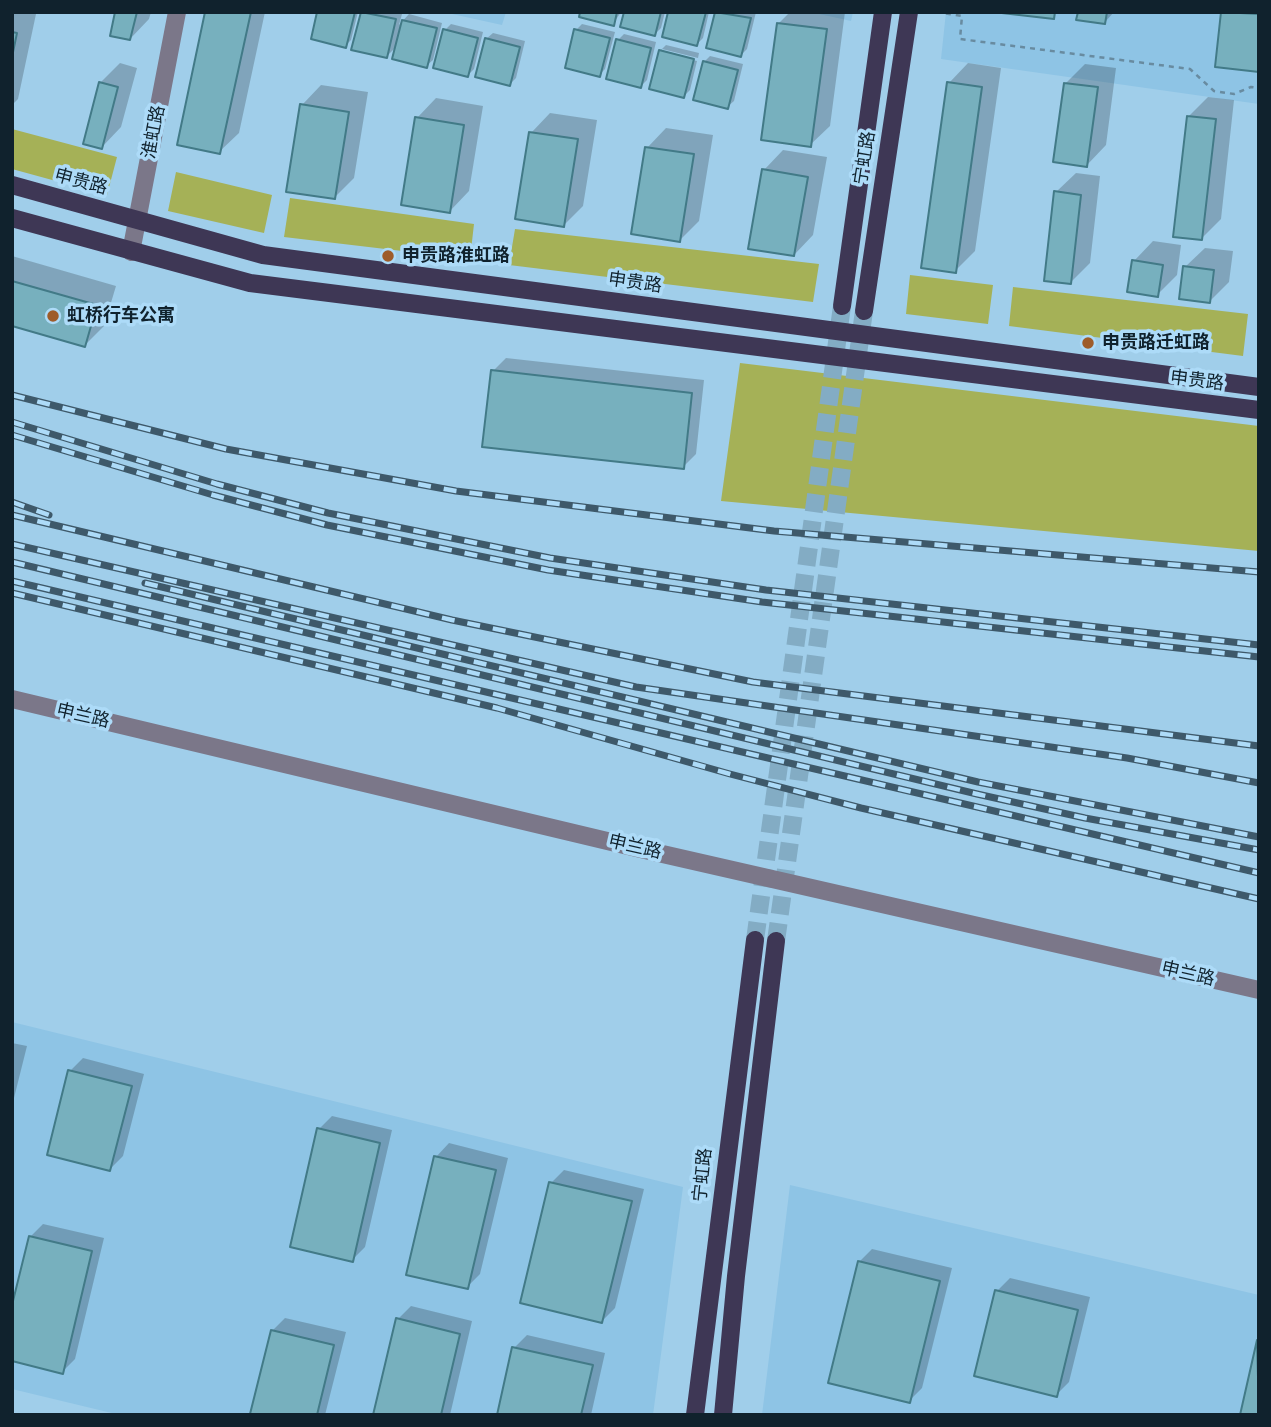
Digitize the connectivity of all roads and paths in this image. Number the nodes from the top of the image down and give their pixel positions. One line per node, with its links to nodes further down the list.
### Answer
1 (177, 12): 8 (street, 淮虹路)
2 (883, 12): 10 (main road, 宁虹路)
3 (909, 12): 11 (main road, 宁虹路)
4 (936, 12): 5 (path)
5 (1259, 88)
6 (12, 185): 8 (main road, 申贵路)
7 (12, 218): 9 (main road, 申贵路)
8 (137, 218): 9 (street, 淮虹路); 12 (main road, 申贵路)
9 (131, 252): 13 (main road, 申贵路)
10 (842, 306)
11 (864, 311)
12 (1259, 387)
13 (1259, 410)
14 (12, 699): 17 (street, 申兰路)
15 (755, 940): 18 (main road, 宁虹路)
16 (776, 941): 19 (main road)
17 (1259, 990)
18 (695, 1415)
19 (723, 1415)

